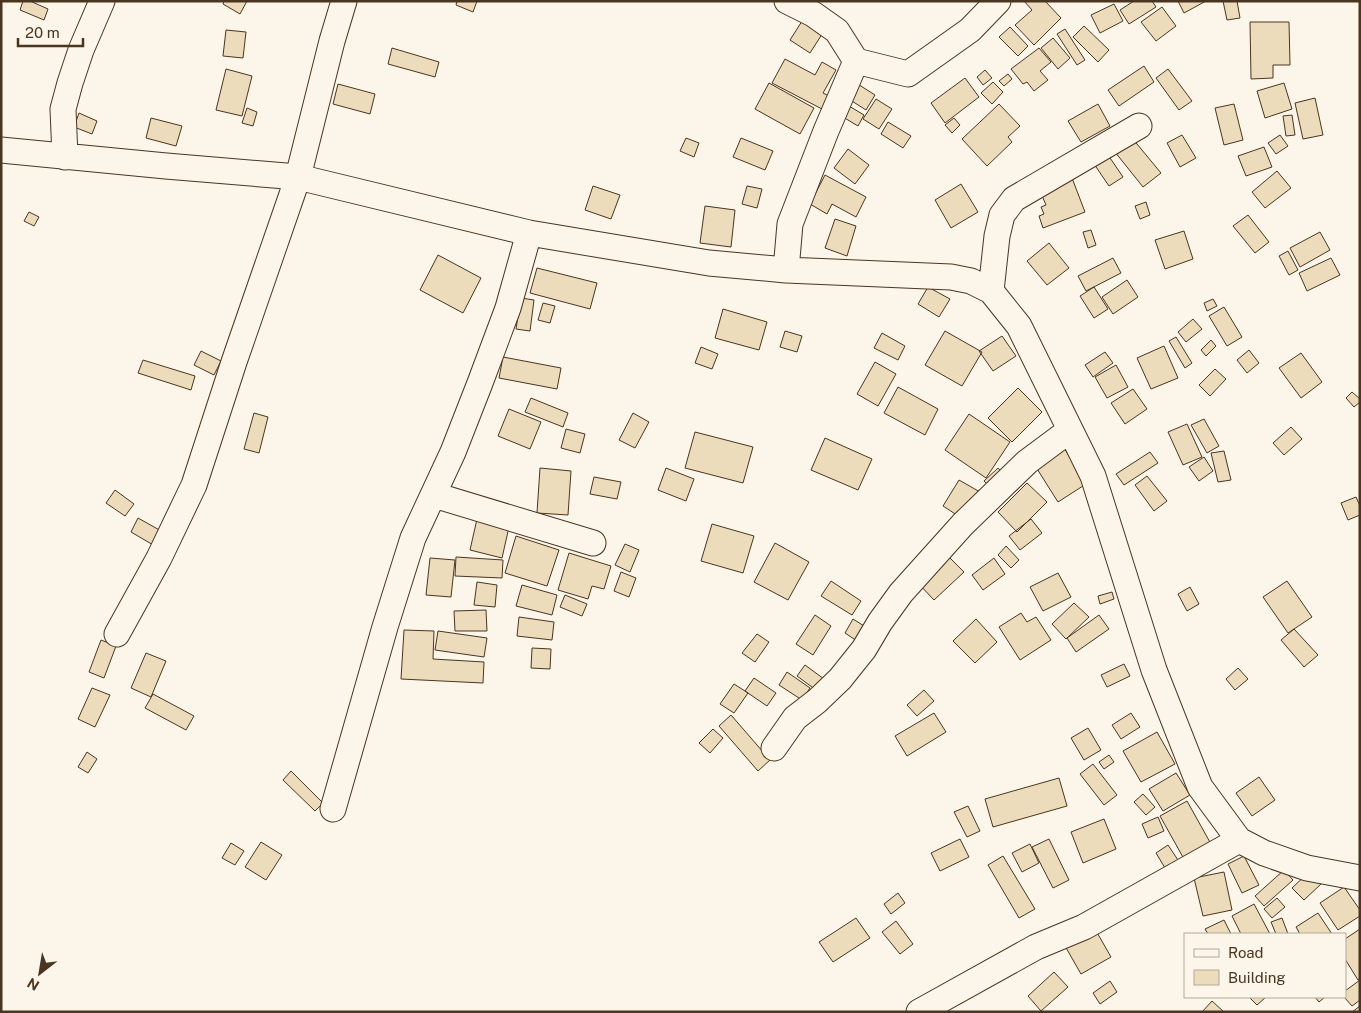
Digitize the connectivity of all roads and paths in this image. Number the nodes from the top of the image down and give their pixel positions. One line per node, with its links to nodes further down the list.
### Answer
1 (102, 1): 8 (street)
2 (344, 1): 9 (street)
3 (787, 1): 5 (street)
4 (998, 1): 5 (street)
5 (856, 61): 11 (street)
6 (1139, 126): 12 (street)
7 (1, 150): 8 (street)
8 (65, 157): 9 (street)
9 (298, 177): 10 (street); 16 (street)
10 (529, 233): 11 (street); 14 (street)
11 (786, 270): 12 (street)
12 (991, 291): 13 (street)
13 (1070, 430): 17 (street); 19 (street)
14 (434, 494): 15 (street); 18 (street)
15 (593, 543)
16 (117, 634)
17 (774, 748)
18 (333, 809)
19 (1239, 840): 20 (street); 21 (street)
20 (1360, 878)
21 (918, 1012)

